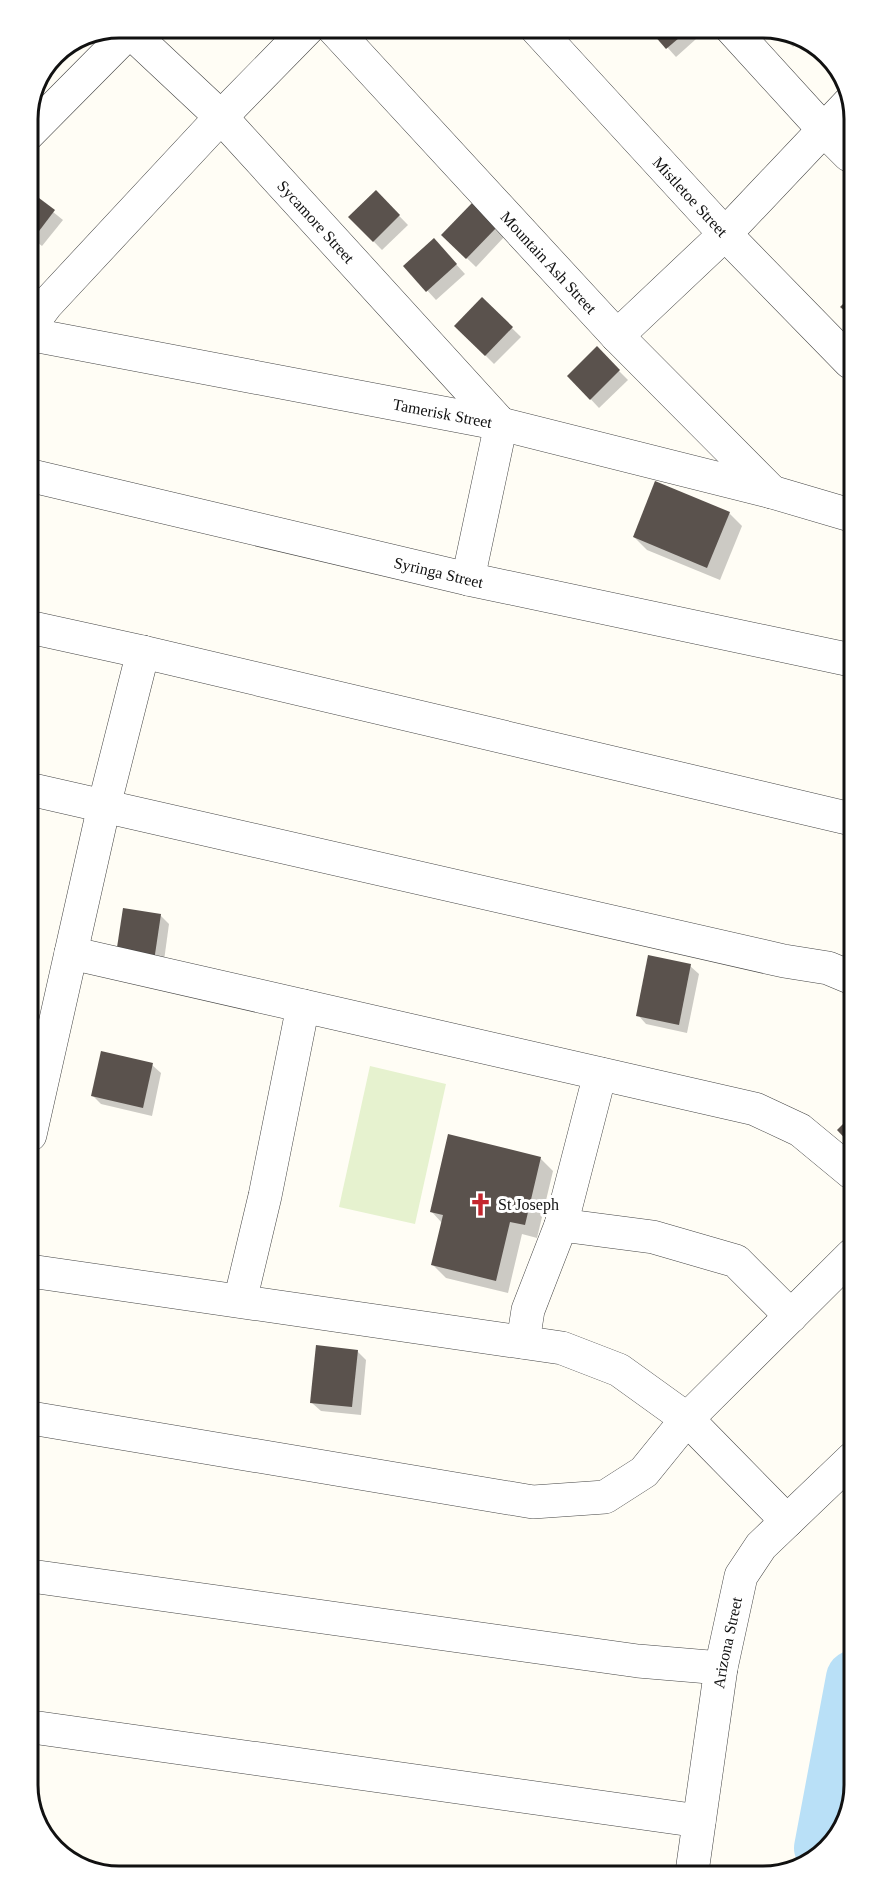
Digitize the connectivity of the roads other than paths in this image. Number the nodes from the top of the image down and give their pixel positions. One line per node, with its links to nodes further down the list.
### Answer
1 (119, 38): 9 (street)
2 (137, 38): 8 (street, Sycamore Street)
3 (298, 38): 8 (street)
4 (342, 38): 15 (street, Mountain Ash Street)
5 (546, 38): 12 (street, Mistletoe Street)
6 (740, 38): 10 (street)
7 (843, 109): 10 (street)
8 (221, 117): 13 (street); 17 (street, Sycamore Street)
9 (38, 123)
10 (824, 130): 11 (street); 12 (street)
11 (844, 149)
12 (725, 234): 15 (street); 16 (street, Mistletoe Street)
13 (38, 316)
14 (38, 336): 17 (street, Tamerisk Street)
15 (617, 336): 19 (street, Mountain Ash Street)
16 (844, 356)
17 (501, 424): 19 (street, Tamerisk Street); 21 (street)
18 (38, 477): 21 (street, Syringa Street)
19 (772, 492): 20 (street, Tamerisk Street)
20 (844, 513)
21 (468, 579): 24 (street, Syringa Street)
22 (38, 629): 23 (street)
23 (143, 652): 26 (street); 27 (street)
24 (844, 659)
25 (38, 791): 26 (street)
26 (104, 806): 28 (street); 29 (street)
27 (844, 817)
28 (71, 953): 30 (street); 32 (street)
29 (844, 975)
30 (303, 1006): 31 (street); 37 (street)
31 (600, 1074): 33 (street); 34 (street)
32 (38, 1099)
33 (844, 1166)
34 (561, 1226): 38 (street); 39 (street)
35 (844, 1263): 38 (street)
36 (38, 1272): 37 (street)
37 (240, 1301): 39 (street)
38 (791, 1316): 41 (street)
39 (522, 1342): 41 (street)
40 (38, 1419): 41 (street)
41 (687, 1419): 43 (street)
42 (844, 1467): 43 (street, Arizona Street)
43 (787, 1521): 45 (street, Arizona Street)
44 (38, 1577): 45 (street)
45 (721, 1668): 47 (street, Arizona Street)
46 (38, 1728): 47 (street)
47 (699, 1821): 48 (street, Arizona Street)
48 (693, 1866)

